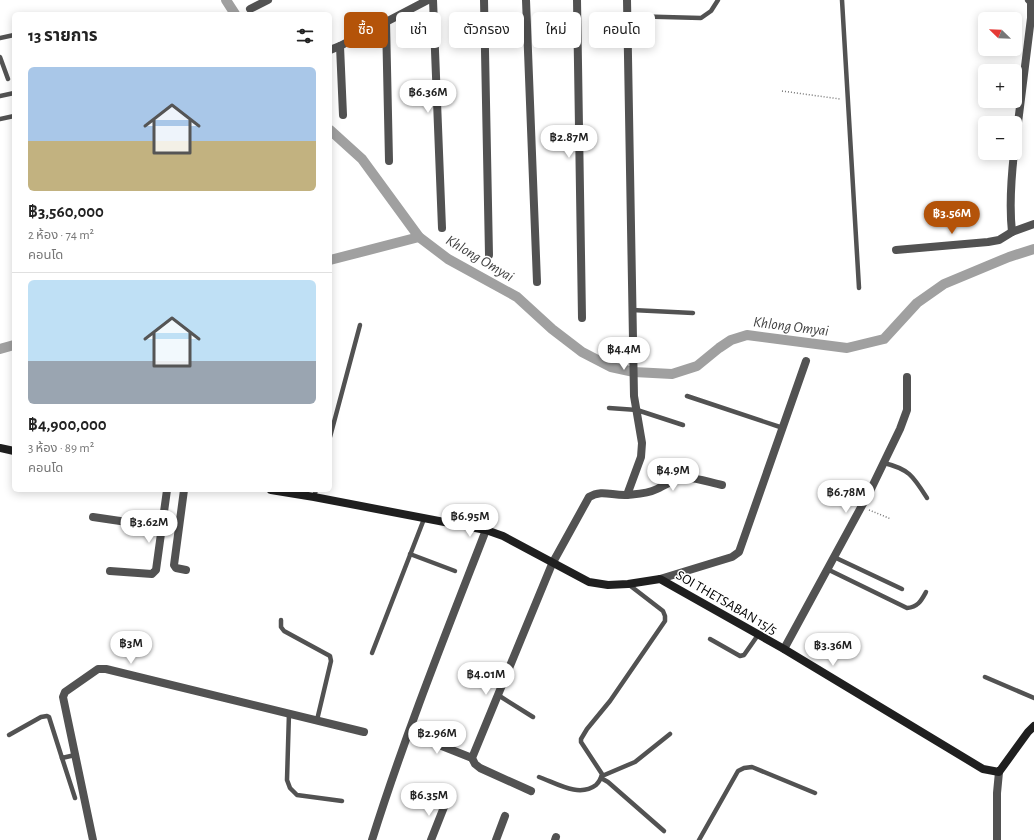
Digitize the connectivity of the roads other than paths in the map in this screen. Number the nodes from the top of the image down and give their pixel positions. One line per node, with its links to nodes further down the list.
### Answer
1 (268, 0): 11 (street)
2 (428, 0): 14 (street)
3 (433, 0): 33 (street)
4 (484, 0): 36 (street)
5 (526, 0): 37 (street)
6 (576, 0): 41 (street)
7 (627, 0): 12 (street)
8 (718, 0): 13 (lane)
9 (842, 0): 38 (lane)
10 (1029, 0): 28 (street)
11 (250, 9)
12 (627, 12)
13 (655, 17)
14 (388, 20)
15 (12, 35): 16 (lane)
16 (0, 38)
17 (344, 44): 18 (street)
18 (340, 46): 21 (street); 26 (street)
19 (387, 48): 31 (street)
20 (628, 48): 39 (street)
21 (332, 49)
22 (0, 57): 23 (lane)
23 (8, 78)
24 (12, 93): 25 (lane)
25 (0, 96)
26 (343, 115)
27 (12, 116): 29 (lane)
28 (1019, 116)
29 (0, 119)
30 (1013, 160): 34 (street)
31 (390, 161)
32 (1034, 224): 34 (street)
33 (442, 228)
34 (1012, 232): 35 (street)
35 (896, 250)
36 (489, 255)
37 (537, 282)
38 (859, 288)
39 (632, 310): 40 (lane); 47 (street)
40 (693, 312)
41 (582, 318)
42 (360, 325): 50 (lane)
43 (806, 361): 49 (street)
44 (907, 377): 53 (street)
45 (687, 396): 49 (lane)
46 (609, 408): 47 (lane)
47 (637, 410): 48 (lane); 59 (street)
48 (682, 425)
49 (783, 428): 72 (street)
50 (332, 430)
51 (0, 448): 52 (street)
52 (12, 451)
53 (884, 463): 60 (lane); 66 (street)
54 (722, 485): 59 (street)
55 (167, 492): 63 (street)
56 (184, 492): 69 (street)
57 (300, 492): 58 (street, SOI THETSABAN 15/5)
58 (315, 493): 62 (street, SOI THETSABAN 15/5)
59 (627, 495): 67 (street)
60 (927, 498)
61 (92, 517): 63 (street)
62 (424, 519): 64 (street, SOI THETSABAN 15/5); 65 (lane)
63 (161, 527): 70 (street)
64 (486, 530): 67 (street, SOI THETSABAN 15/5); 89 (street)
65 (410, 554): 71 (lane); 80 (lane)
66 (834, 557): 68 (street); 74 (lane)
67 (552, 564): 73 (street, SOI THETSABAN 15/5); 82 (street)
68 (827, 569): 75 (lane); 79 (street)
69 (186, 570)
70 (110, 571)
71 (455, 571)
72 (660, 579): 73 (street, SOI THETSABAN 15/5); 77 (street, SOI THETSABAN 15/5)
73 (628, 584): 97 (lane)
74 (902, 588)
75 (926, 592)
76 (281, 620): 86 (lane)
77 (758, 635): 78 (lane); 79 (street, SOI THETSABAN 15/5)
78 (710, 639)
79 (784, 649): 95 (street, SOI THETSABAN 15/5)
80 (372, 653)
81 (985, 677): 83 (lane)
82 (498, 695): 85 (lane); 94 (street)
83 (1034, 698)
84 (289, 713): 86 (street); 92 (street); 101 (lane)
85 (533, 717)
86 (317, 720): 88 (street)
87 (1034, 726): 95 (street)
88 (364, 732)
89 (409, 733): 94 (street); 106 (street)
90 (670, 734): 97 (lane)
91 (9, 735): 93 (lane)
92 (75, 755): 93 (lane); 105 (street)
93 (62, 758): 100 (lane)
94 (472, 758): 98 (street)
95 (999, 772): 110 (street)
96 (539, 777): 97 (lane)
97 (602, 777): 104 (lane)
98 (531, 791)
99 (815, 793): 109 (lane)
100 (75, 798)
101 (342, 801)
102 (446, 802): 107 (street)
103 (505, 816): 108 (street)
104 (664, 831)
105 (93, 840)
106 (372, 840)
107 (431, 840)
108 (496, 840)
109 (699, 840)
110 (997, 840)

